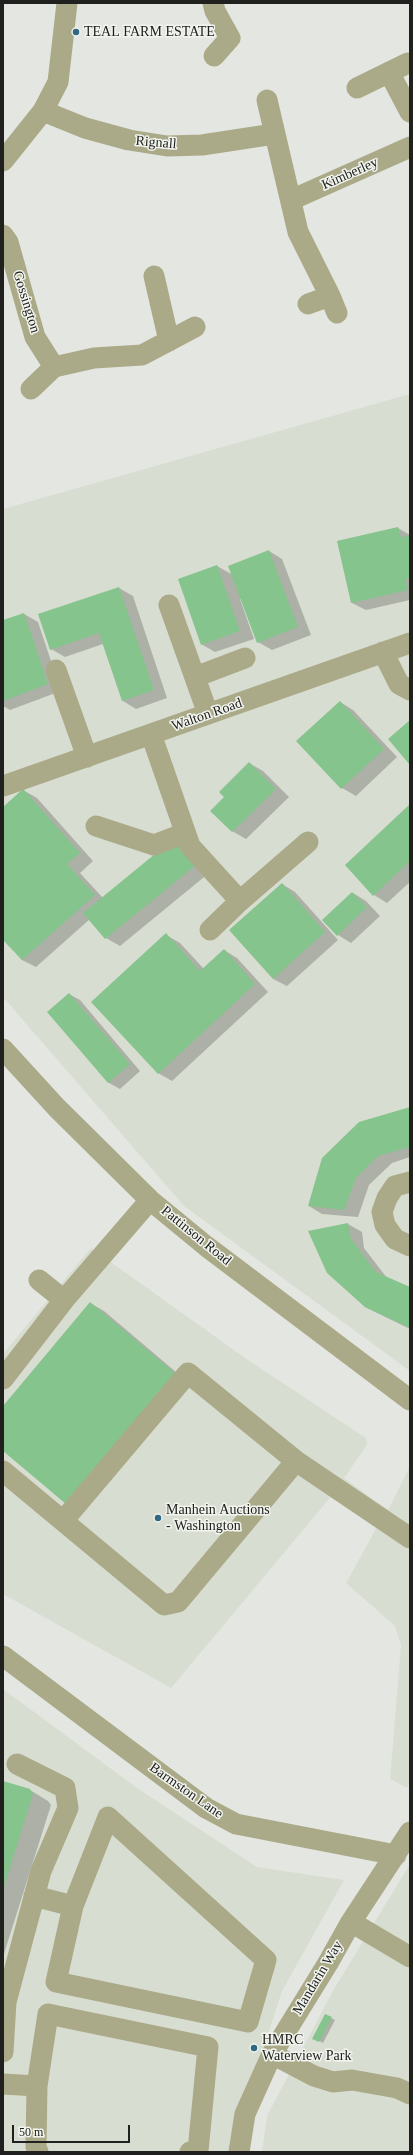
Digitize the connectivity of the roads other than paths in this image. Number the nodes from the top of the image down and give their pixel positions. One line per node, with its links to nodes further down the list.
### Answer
1 (67, 3): 8 (street)
2 (213, 3): 3 (street)
3 (214, 56)
4 (408, 63): 5 (street)
5 (389, 72): 6 (street); 9 (street)
6 (357, 88)
7 (267, 100): 10 (street)
8 (42, 111): 10 (street, Rignall); 12 (street)
9 (410, 112)
10 (274, 134): 13 (street)
11 (410, 147): 13 (street, Kimberley)
12 (3, 161)
13 (291, 200): 16 (street)
14 (3, 235): 19 (street, Gossington)
15 (154, 276): 18 (street)
16 (308, 304)
17 (195, 327): 18 (street)
18 (168, 341): 19 (street)
19 (54, 368): 20 (street)
20 (31, 388)
21 (169, 605): 26 (street)
22 (410, 643): 23 (street, Walton Road)
23 (383, 652): 27 (street); 28 (street, Walton Road)
24 (245, 658): 26 (street)
25 (56, 670): 30 (street)
26 (194, 677): 28 (street)
27 (410, 690)
28 (208, 714): 29 (street, Walton Road)
29 (151, 734): 30 (street, Walton Road); 33 (street)
30 (87, 757): 31 (street, Walton Road)
31 (3, 786)
32 (96, 826): 33 (street)
33 (185, 833): 35 (street)
34 (308, 842): 35 (street)
35 (240, 901): 36 (street)
36 (210, 930)
37 (3, 1049): 39 (street, Pattinson Road)
38 (410, 1182): 40 (street)
39 (150, 1200): 42 (street); 44 (street, Pattinson Road)
40 (410, 1246)
41 (39, 1280): 42 (street)
42 (64, 1300): 43 (street)
43 (3, 1379)
44 (410, 1400)
45 (296, 1461): 47 (street); 47 (street); 48 (street)
46 (3, 1471): 47 (street)
47 (63, 1521)
48 (403, 1533)
49 (3, 1656): 52 (street, Barmston Lane)
50 (17, 1764): 53 (street)
51 (410, 1832): 52 (street)
52 (396, 1855): 55 (street, Mandarin Way)
53 (34, 1896): 54 (street); 59 (street)
54 (73, 1906): 54 (street)
55 (351, 1922): 57 (street); 60 (street, Mandarin Way)
56 (410, 1937): 57 (street)
57 (379, 1938): 58 (street)
58 (410, 1957)
59 (3, 2052)
60 (272, 2054): 63 (street); 66 (street, Mandarin Way)
61 (3, 2084): 62 (street)
62 (37, 2086): 64 (street); 65 (street)
63 (410, 2094)
64 (38, 2152)
65 (190, 2152)
66 (239, 2152)

